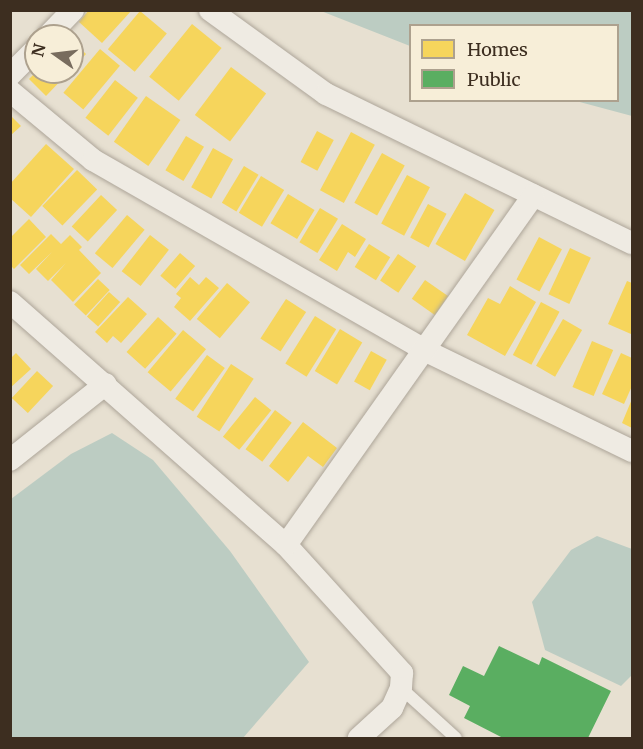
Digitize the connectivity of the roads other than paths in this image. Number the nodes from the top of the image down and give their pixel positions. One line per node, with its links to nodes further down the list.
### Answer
1 (73, 10): 3 (street)
2 (210, 10): 7 (street)
3 (60, 24)
4 (24, 61): 5 (street)
5 (10, 75)
6 (10, 91): 10 (street)
7 (533, 196): 8 (street); 10 (street)
8 (633, 243)
9 (10, 302): 11 (street)
10 (426, 351): 12 (street); 14 (street)
11 (106, 384): 13 (street); 14 (street)
12 (633, 451)
13 (10, 460)
14 (286, 545): 15 (street)
15 (401, 688): 16 (street); 17 (lane)
16 (359, 738)
17 (456, 738)

